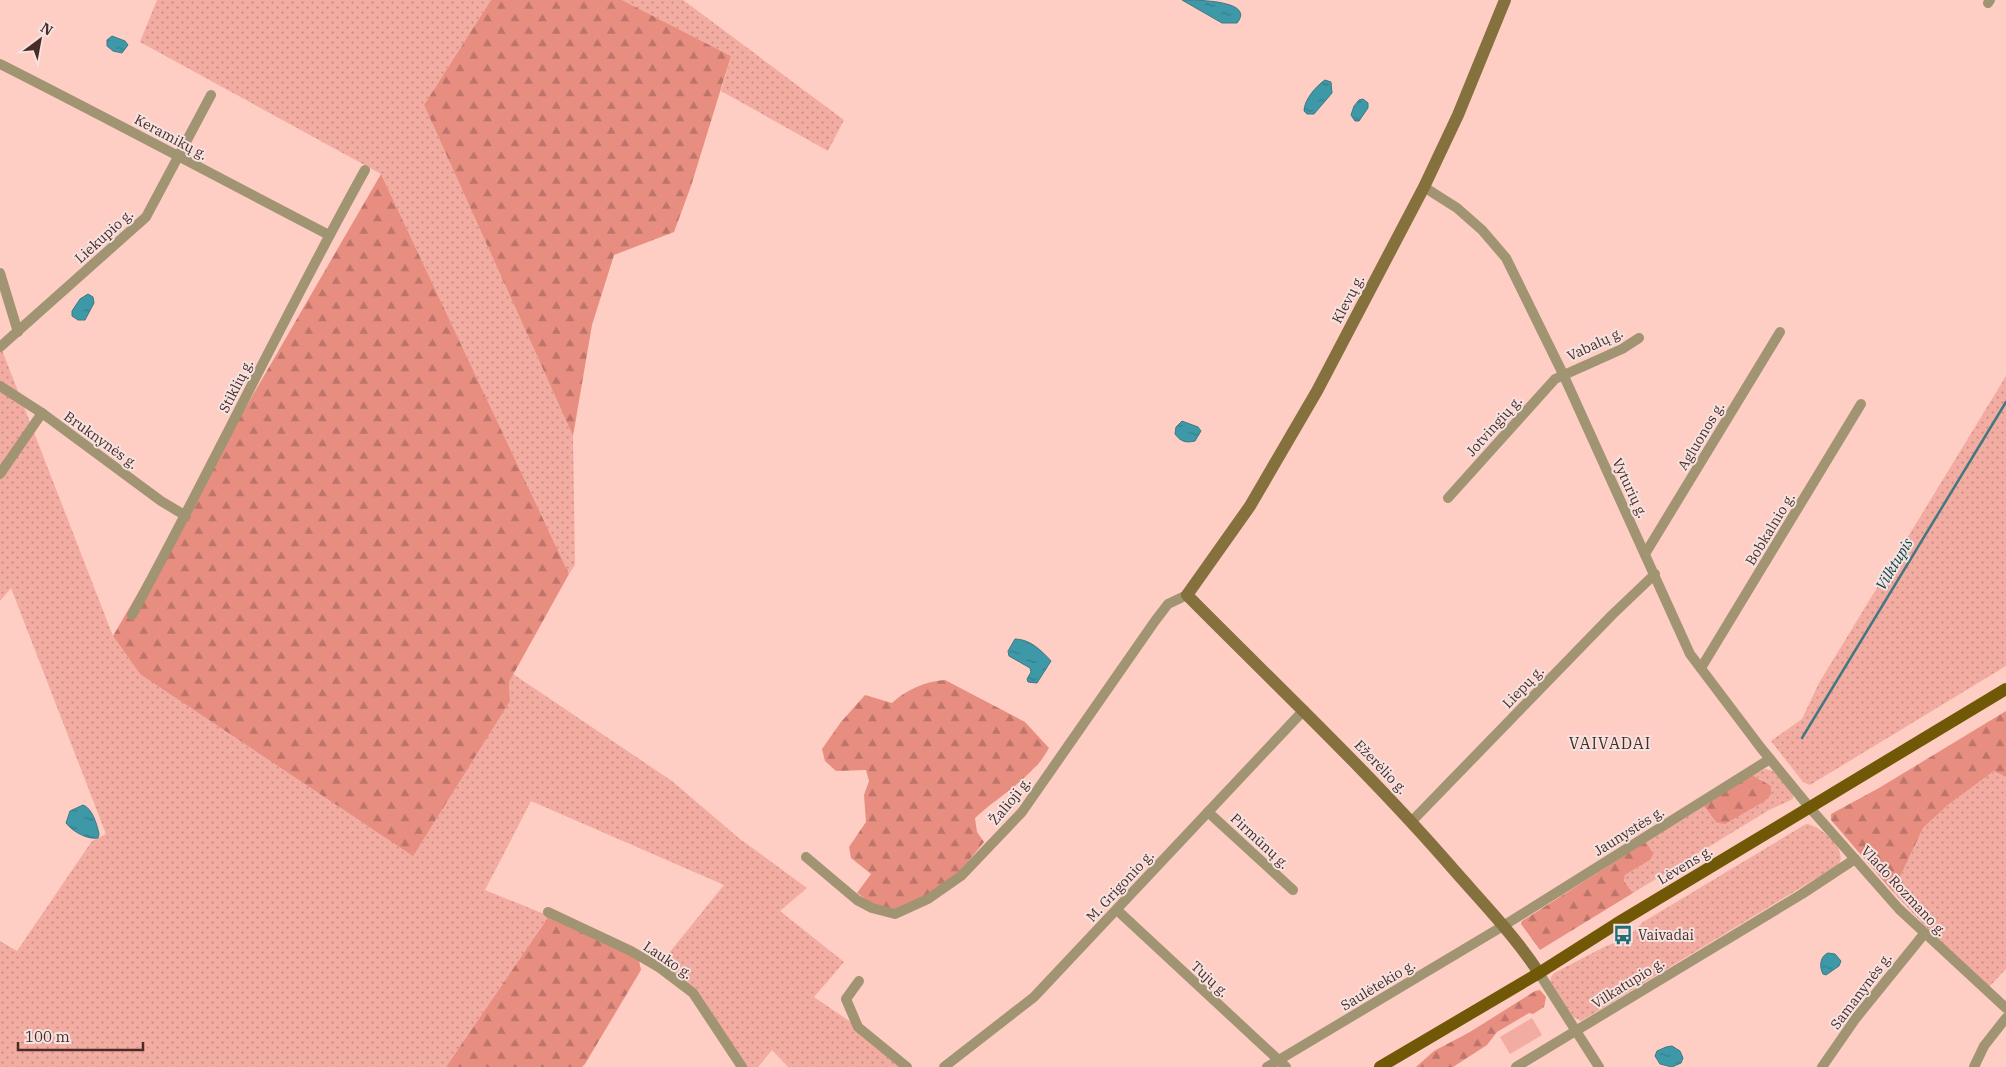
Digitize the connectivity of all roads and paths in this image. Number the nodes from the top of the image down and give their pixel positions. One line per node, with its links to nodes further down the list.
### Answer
1 (1505, 0): 6 (main road, Klevų g.)
2 (0, 64): 4 (street, Keramikų g.)
3 (211, 95): 4 (street, Liekupio g.)
4 (178, 157): 7 (street, Keramikų g.); 9 (street, Liekupio g.)
5 (365, 170): 7 (street, Stiklių g.)
6 (1424, 187): 13 (street, Vyturių g.); 22 (main road, Klevų g.)
7 (329, 235): 19 (street, Stiklių g.)
8 (0, 273): 9 (street)
9 (18, 332): 12 (street, Liekupio g.)
10 (1780, 332): 20 (street, Agluonos g.)
11 (1639, 338): 13 (street, Vabalų g.)
12 (0, 347)
13 (1563, 374): 18 (street, Jotvingių g.); 20 (street, Vyturių g.)
14 (0, 386): 16 (street, Bruknynės g.)
15 (1862, 404): 24 (street, Bobkalnio g.)
16 (42, 413): 17 (street); 19 (street, Bruknynės g.)
17 (0, 474)
18 (1448, 498)
19 (186, 516): 23 (street, Stiklių g.)
20 (1646, 554): 21 (street, Vyturių g.)
21 (1654, 574): 24 (street, Vyturių g.); 30 (street, Liepų g.)
22 (1187, 595): 26 (main road, Ežerėlio g.); 31 (street, Žalioji g.)
23 (132, 615)
24 (1701, 668): 27 (street, Vyturių g.)
25 (2006, 689): 28 (main road, Lėvens g.)
26 (1304, 710): 29 (street, M. Grigonio g.); 30 (main road, Ežerėlio g.)
27 (1770, 759): 28 (street, Vyturių g.); 36 (street, Jaunystės g.)
28 (1810, 808): 32 (street, Vlado Rozmano g.); 38 (main road, Lėvens g.)
29 (1208, 812): 33 (street, Pirmūnų g.); 34 (street, M. Grigonio g.)
30 (1412, 821): 36 (main road, Ežerėlio g.)
31 (806, 857)
32 (1855, 859): 37 (street, Vlado Rozmano g.); 42 (street, Vilkatupio g.)
33 (1293, 890)
34 (1117, 910): 43 (street, Tujų g.); 46 (street, M. Grigonio g.)
35 (548, 912): 44 (street, Lauko g.)
36 (1503, 926): 38 (main road, Ežerėlio g.); 43 (street, Saulėtekio g.)
37 (1924, 934): 40 (street, Vlado Rozmano g.); 51 (street, Samanynės g.)
38 (1539, 973): 42 (street); 48 (main road, Lėvens g.)
39 (859, 981): 45 (street)
40 (2006, 1008)
41 (2006, 1018): 52 (street)
42 (1576, 1031): 49 (street, Vilkatupio g.); 50 (street)
43 (1282, 1064): 47 (street, Saulėtekio g.)
44 (742, 1067)
45 (907, 1067)
46 (944, 1067)
47 (1267, 1067)
48 (1380, 1067)
49 (1516, 1067)
50 (1599, 1067)
51 (1822, 1067)
52 (1974, 1067)

